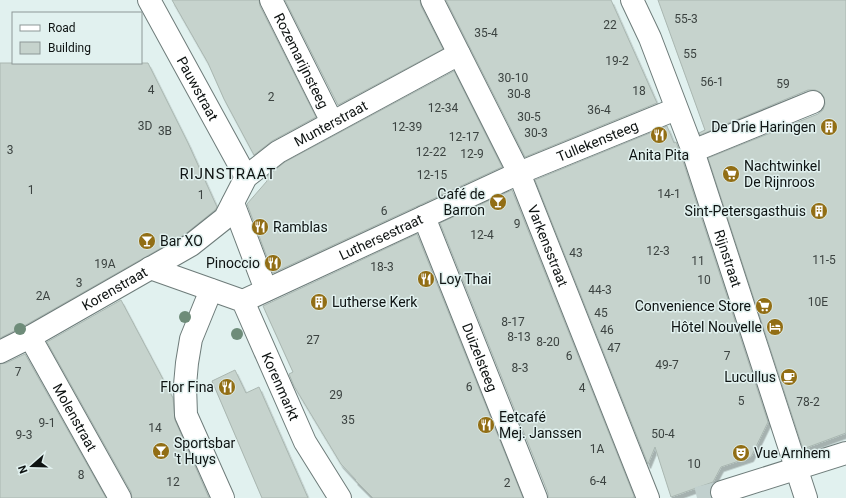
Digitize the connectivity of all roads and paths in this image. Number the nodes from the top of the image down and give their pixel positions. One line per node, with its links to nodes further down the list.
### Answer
1 (150, 0): 11 (street, Pauwstraat)
2 (271, 0): 8 (street, Rozemarijnsteeg)
3 (432, 0): 5 (street, Varkensstraat)
4 (632, 0): 7 (street, Rijnstraat)
5 (459, 54): 8 (street, Munterstraat); 10 (street, Varkensstraat)
6 (813, 102): 9 (street)
7 (676, 109): 9 (street, Rijnstraat); 10 (street, Tullekensteeg)
8 (332, 122): 11 (street, Munterstraat)
9 (693, 152): 21 (street, Rijnstraat)
10 (518, 172): 13 (street, Luthersestraat); 27 (street, Varkensstraat)
11 (246, 177): 12 (street, Munterstraat)
12 (229, 210): 14 (street, Korenstraat); 16 (street)
13 (424, 217): 16 (street, Luthersestraat); 26 (street, Duizelsteeg)
14 (150, 268): 15 (street); 18 (street, Korenstraat)
15 (211, 290): 17 (street); 24 (street)
16 (266, 290): 17 (street, Luthersestraat)
17 (243, 301): 25 (street, Korenmarkt)
18 (30, 337): 19 (street, Korenstraat); 23 (street, Molenstraat)
19 (0, 352)
20 (846, 453): 21 (street)
21 (797, 468): 22 (street); 28 (street, Rijnstraat)
22 (722, 492)
23 (120, 498)
24 (223, 498)
25 (340, 498)
26 (536, 498)
27 (648, 498)
28 (806, 498)

